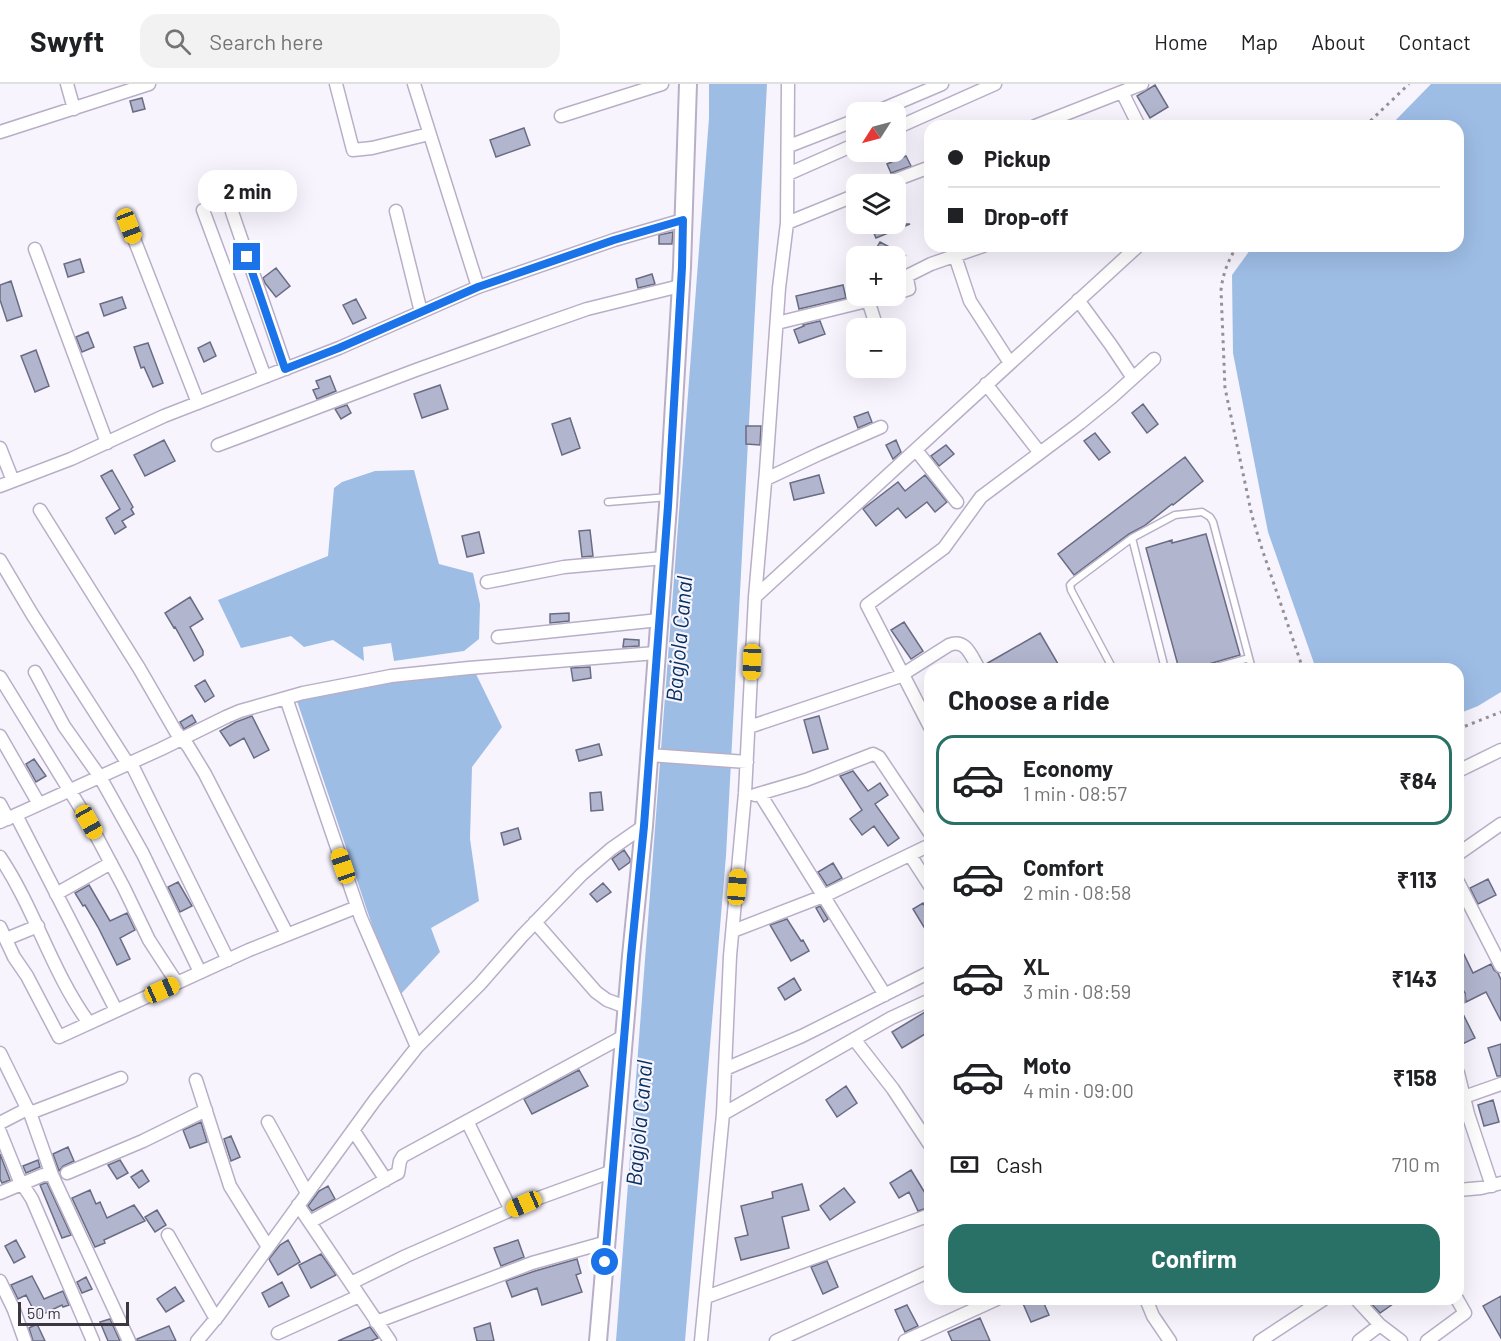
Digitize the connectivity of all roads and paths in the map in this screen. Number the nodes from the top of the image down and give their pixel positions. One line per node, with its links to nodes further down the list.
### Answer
1 (67, 84): 15 (street)
2 (149, 84): 12 (street)
3 (336, 84): 23 (street)
4 (414, 84): 23 (street)
5 (662, 84): 16 (street)
6 (688, 84): 33 (street)
7 (788, 84): 24 (street)
8 (942, 84): 14 (street)
9 (995, 84): 21 (street)
10 (1409, 84): 19 (path)
11 (1137, 85): 13 (street)
12 (126, 88): 15 (street)
13 (1122, 92): 17 (street); 18 (street)
14 (900, 102)
15 (74, 109): 22 (street)
16 (561, 116)
17 (1050, 120)
18 (1136, 120)
19 (1371, 120)
20 (846, 124): 24 (street)
21 (906, 124)
22 (0, 132)
23 (429, 134): 43 (street)
24 (789, 146): 27 (street)
25 (846, 148): 27 (street)
26 (924, 169): 28 (street)
27 (788, 174): 34 (street)
28 (906, 176)
29 (846, 199): 34 (street)
30 (203, 210): 51 (street)
31 (396, 211): 46 (street)
32 (232, 212): 50 (street)
33 (683, 220): 42 (street); 43 (street)
34 (787, 223): 47 (street)
35 (129, 226): 54 (street)
36 (34, 249): 56 (street)
37 (967, 252): 40 (street)
38 (1131, 252): 44 (street)
39 (1234, 252): 82 (path)
40 (956, 256): 41 (street); 49 (street)
41 (906, 278)
42 (680, 286): 57 (street); 64 (street)
43 (478, 287): 46 (street)
44 (1078, 300): 49 (street); 52 (street)
45 (846, 306): 47 (street)
46 (421, 312): 50 (street)
47 (777, 323): 61 (street)
48 (1154, 359): 52 (street)
49 (1010, 363): 53 (street)
50 (285, 369): 51 (street)
51 (265, 377): 54 (street)
52 (1133, 378): 60 (street)
53 (986, 384): 59 (street); 60 (street)
54 (198, 403): 56 (street)
55 (881, 427): 61 (street)
56 (107, 443): 62 (street)
57 (218, 445)
58 (0, 448): 62 (street)
59 (916, 450): 66 (street); 72 (street)
60 (1040, 453): 84 (street)
61 (766, 479): 72 (street)
62 (13, 481): 63 (street)
63 (0, 486)
64 (668, 497): 65 (lane); 69 (street)
65 (608, 502)
66 (957, 502)
67 (40, 510): 92 (street)
68 (1132, 538): 76 (lane); 78 (lane); 79 (lane)
69 (664, 558): 71 (street); 73 (street)
70 (0, 560): 96 (street)
71 (487, 582)
72 (755, 597): 89 (street)
73 (659, 620): 74 (street); 75 (street)
74 (498, 637)
75 (656, 653): 86 (street); 94 (street)
76 (1249, 658): 80 (lane); 81 (lane)
77 (975, 663): 84 (street)
78 (1110, 663)
79 (1163, 663)
80 (1231, 663)
81 (1250, 663)
82 (1301, 663)
83 (35, 672): 98 (street)
84 (903, 674): 87 (street); 89 (street)
85 (0, 676): 99 (street)
86 (286, 698): 92 (street); 117 (street)
87 (924, 712)
88 (1501, 712): 90 (path)
89 (749, 727): 95 (street)
90 (1464, 727)
91 (0, 736): 103 (street)
92 (182, 738): 96 (street); 122 (street)
93 (1501, 750): 97 (street)
94 (649, 755): 95 (street); 107 (street)
95 (747, 762): 101 (street)
96 (129, 763): 98 (street); 124 (street)
97 (1464, 768)
98 (100, 777): 99 (street); 126 (street)
99 (71, 790): 103 (street); 112 (street)
100 (760, 794): 101 (street); 105 (street); 116 (street)
101 (745, 798): 121 (street)
102 (0, 804): 104 (street)
103 (39, 804): 104 (street)
104 (8, 819): 114 (street)
105 (924, 824)
106 (1501, 824): 109 (street)
107 (644, 826): 118 (street); 131 (street)
108 (924, 848): 110 (street)
109 (1464, 850)
110 (910, 855): 113 (street); 116 (street)
111 (0, 857): 119 (street)
112 (111, 863): 114 (street); 128 (street)
113 (924, 877)
114 (56, 894): 132 (street)
115 (1464, 894): 125 (street)
116 (824, 896): 121 (street); 129 (street)
117 (357, 908): 122 (street); 136 (street)
118 (536, 922): 131 (street); 136 (street)
119 (38, 926): 123 (street); 133 (street)
120 (0, 927): 123 (street)
121 (733, 931): 138 (street)
122 (287, 934): 124 (street)
123 (6, 939): 133 (street)
124 (228, 960): 126 (street)
125 (1501, 966)
126 (200, 972): 128 (street)
127 (924, 975): 129 (street)
128 (177, 983): 132 (street)
129 (885, 995): 138 (street)
130 (924, 1003): 135 (street)
131 (626, 1007): 134 (street)
132 (116, 1010): 133 (street)
133 (89, 1023)
134 (624, 1036): 146 (street); 152 (street)
135 (854, 1040): 145 (street); 151 (street)
136 (417, 1047): 149 (street)
137 (0, 1053): 144 (street)
138 (725, 1069): 145 (street)
139 (120, 1078): 144 (street)
140 (196, 1080): 143 (street)
141 (1501, 1084): 142 (street)
142 (1464, 1097): 157 (street)
143 (206, 1110): 153 (street); 167 (street)
144 (29, 1111): 148 (street); 154 (street)
145 (723, 1114): 172 (street)
146 (468, 1121): 155 (street); 162 (street)
147 (268, 1122): 160 (street)
148 (0, 1123)
149 (353, 1131): 155 (street); 160 (street)
150 (0, 1132): 156 (street)
151 (924, 1136)
152 (613, 1172): 162 (street); 166 (street)
153 (67, 1173)
154 (52, 1175): 156 (street); 185 (street)
155 (386, 1180): 164 (street)
156 (22, 1184): 159 (street); 184 (street)
157 (1496, 1184): 158 (street)
158 (1464, 1189)
159 (0, 1193)
160 (307, 1193): 161 (street)
161 (298, 1205): 164 (street); 167 (street)
162 (511, 1210): 170 (street)
163 (924, 1217): 172 (street)
164 (310, 1222): 170 (street)
165 (168, 1235): 179 (street)
166 (607, 1242): 180 (street); 188 (street)
167 (268, 1247): 179 (street)
168 (924, 1273): 190 (street)
169 (0, 1281): 178 (street)
170 (351, 1283): 171 (street)
171 (359, 1296): 180 (street); 182 (street)
172 (706, 1297): 189 (street)
173 (984, 1305): 191 (street)
174 (1148, 1305): 192 (street)
175 (1315, 1305): 193 (street)
176 (1362, 1305): 181 (street)
177 (1460, 1305): 196 (street)
178 (5, 1306): 183 (street)
179 (216, 1319): 186 (street)
180 (376, 1322): 187 (street)
181 (1380, 1325): 194 (street); 195 (street)
182 (278, 1333)
183 (24, 1341)
184 (93, 1341)
185 (129, 1341)
186 (197, 1341)
187 (390, 1341)
188 (598, 1341)
189 (701, 1341)
190 (776, 1341)
191 (905, 1341)
192 (1170, 1341)
193 (1260, 1341)
194 (1359, 1341)
195 (1401, 1341)
196 (1427, 1341)

